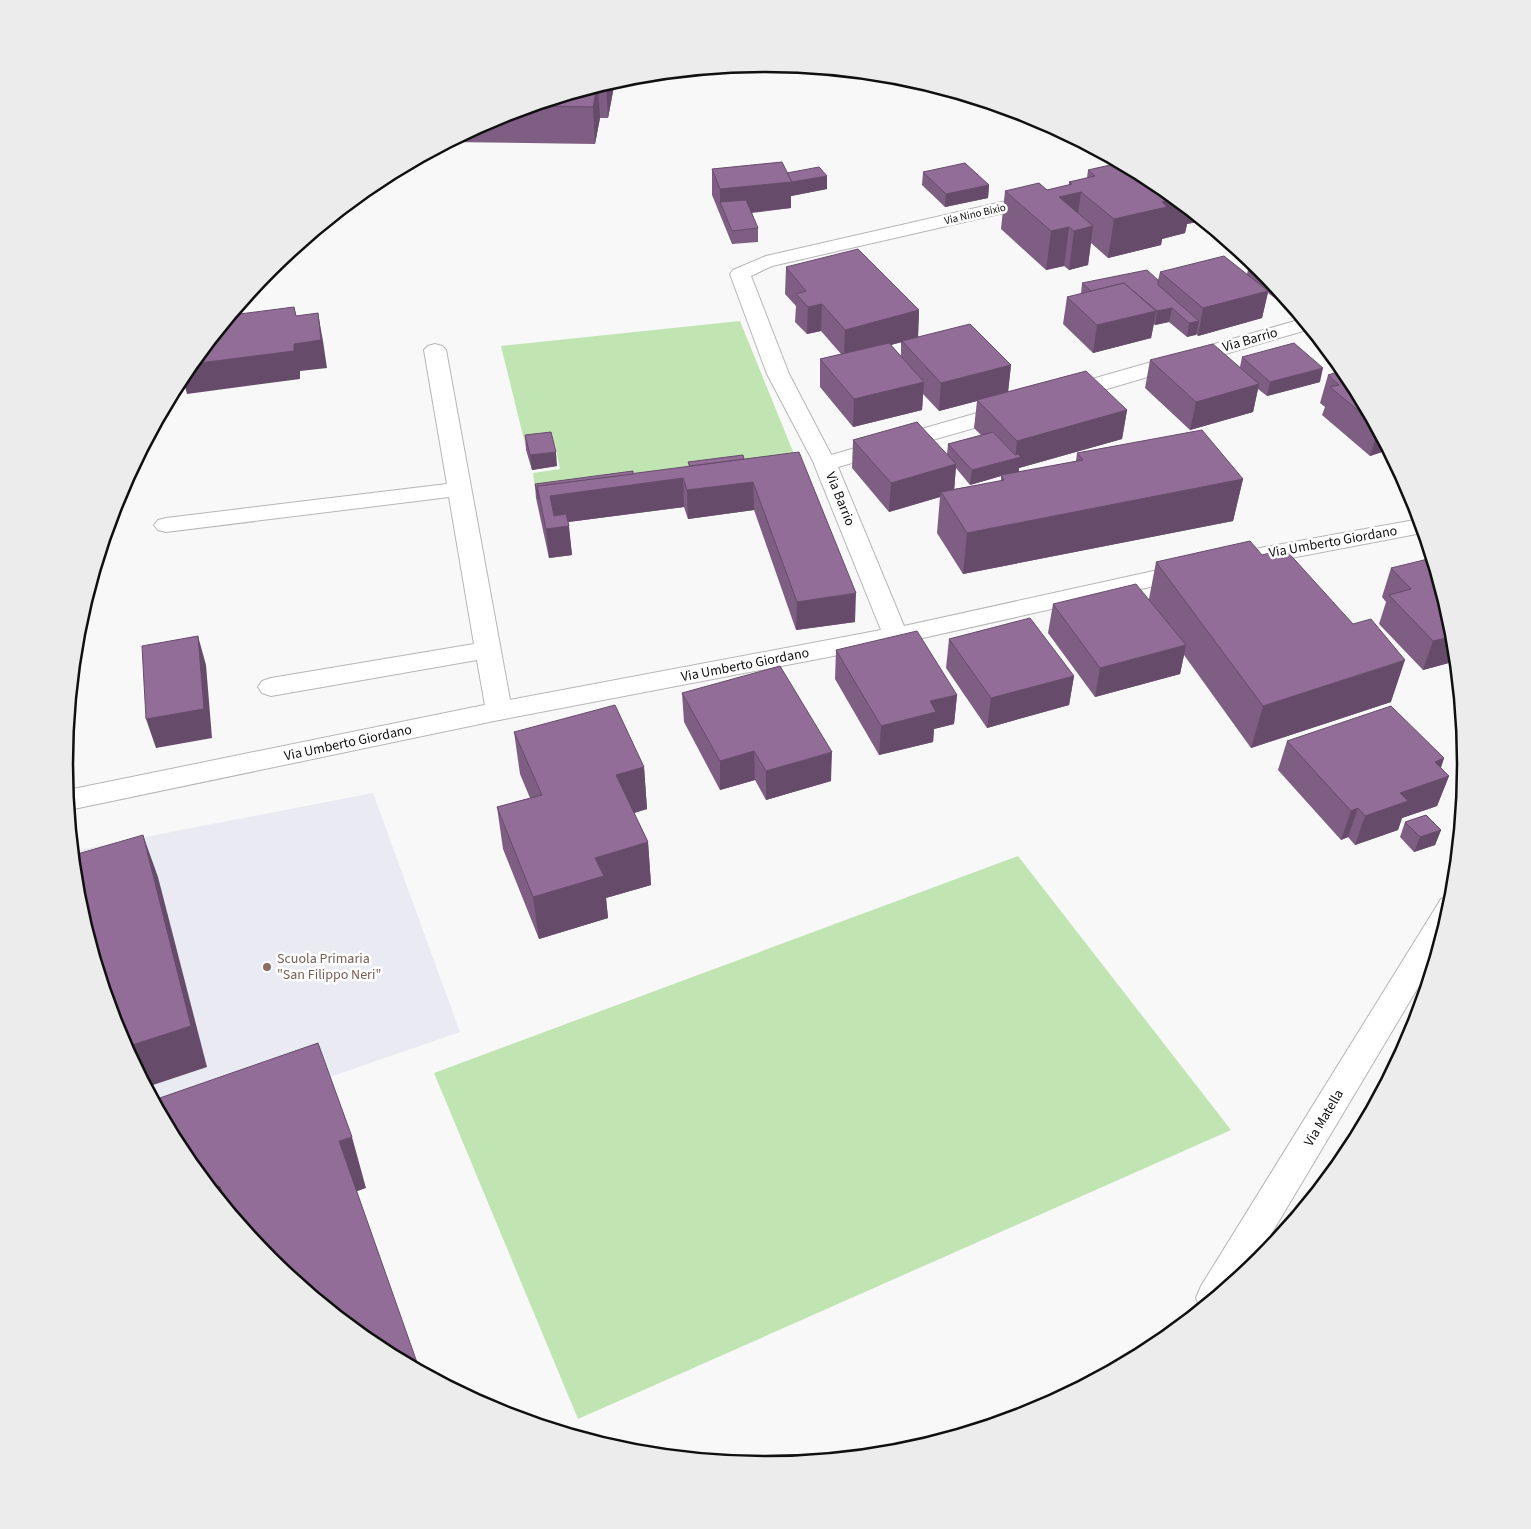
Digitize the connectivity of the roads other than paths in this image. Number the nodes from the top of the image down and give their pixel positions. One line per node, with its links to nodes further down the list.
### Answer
1 (1057, 195): 4 (street, Via Nino Bixio)
2 (1301, 326): 4 (street, Via Barrio)
3 (435, 350): 5 (street)
4 (825, 464): 8 (street, Via Barrio)
5 (460, 488): 6 (street); 9 (street)
6 (166, 525)
7 (1415, 527): 8 (street, Via Umberto Giordano)
8 (896, 636): 11 (street, Via Umberto Giordano)
9 (488, 650): 10 (street); 11 (street)
10 (271, 687)
11 (499, 711): 12 (street, Via Umberto Giordano)
12 (75, 799)
13 (1435, 941): 14 (street, Via Matella)
14 (1222, 1285)

